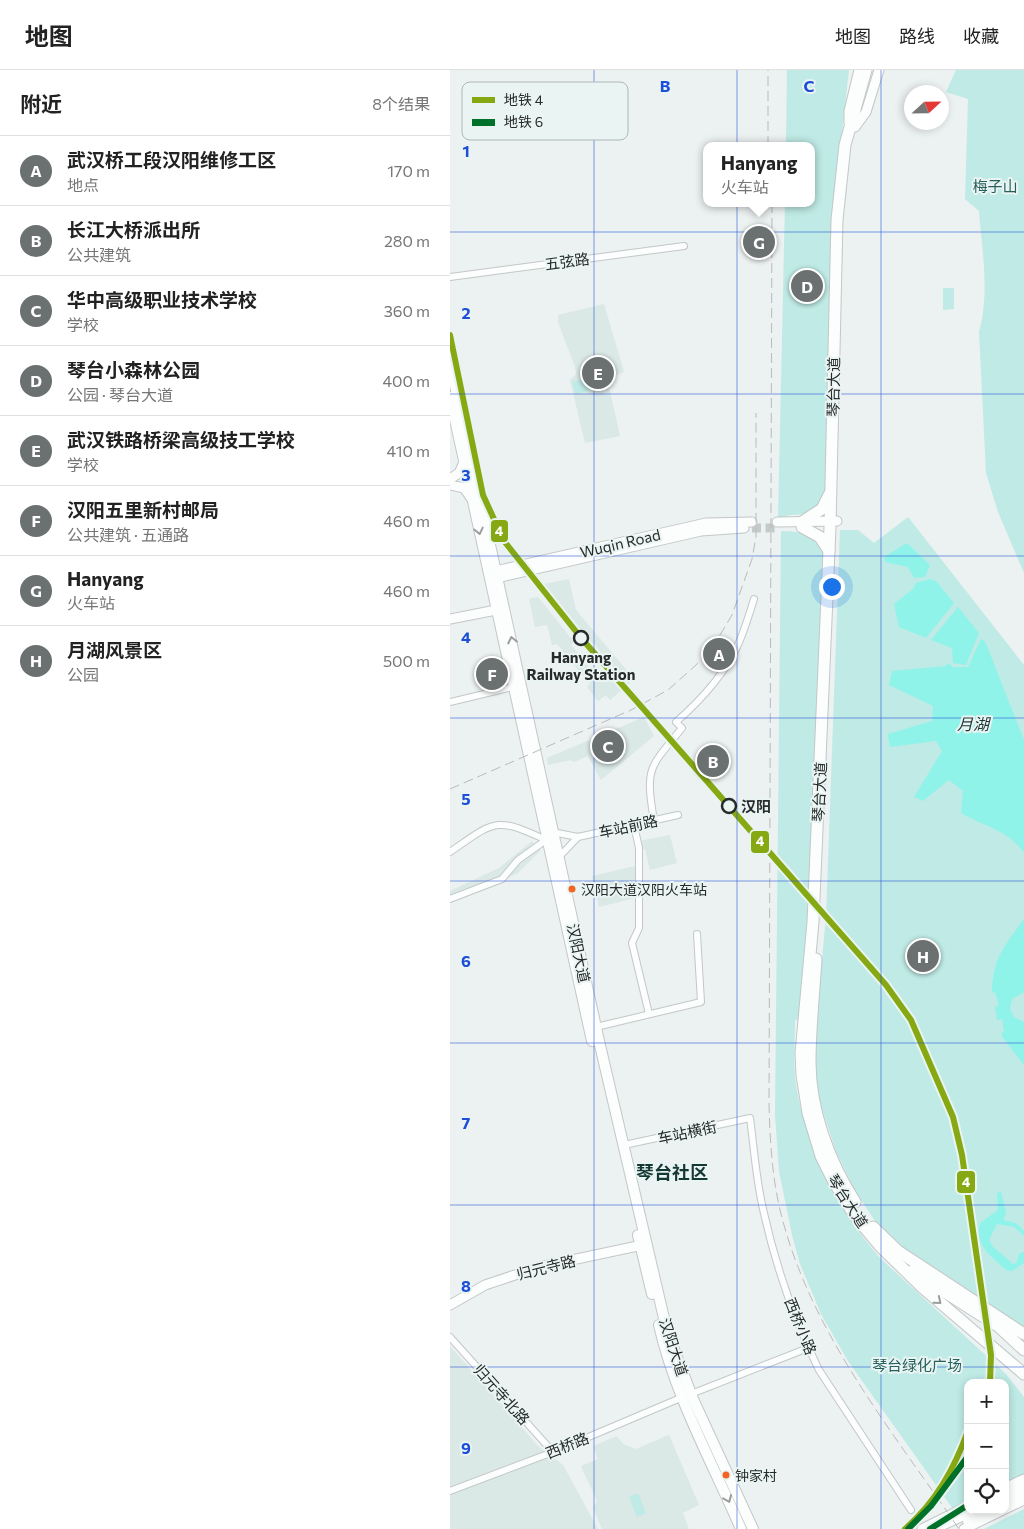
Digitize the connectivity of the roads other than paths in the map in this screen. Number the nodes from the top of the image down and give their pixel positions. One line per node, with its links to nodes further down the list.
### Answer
1 (859, 70): 5 (main road, 琴台大道)
2 (866, 70): 5 (highway, 琴台大道)
3 (872, 70): 5 (highway, 琴台大道)
4 (879, 70): 5 (main road, 琴台大道)
5 (852, 126): 13 (highway, 琴台大道); 15 (highway, 琴台大道)
6 (684, 246): 7 (street, 五弦路)
7 (450, 277)
8 (450, 363): 20 (main road, 汉阳大道)
9 (450, 397): 10 (main road, 汉阳大道)
10 (464, 462): 11 (main road); 14 (main road, 汉阳大道)
11 (450, 478)
12 (450, 485): 14 (main road)
13 (831, 489): 15 (highway, 琴台大道); 18 (highway)
14 (472, 501): 20 (main road, 汉阳大道, one-way to 20)
15 (834, 524): 18 (main road); 19 (highway, 琴台大道); 42 (highway, 琴台大道)
16 (752, 525): 20 (main road, Wuqin Road)
17 (777, 525): 18 (main road)
18 (802, 525): 19 (highway)
19 (829, 551): 40 (highway, 琴台大道)
20 (493, 575): 22 (main road, 汉阳大道); 29 (main road, 汉阳大道, one-way to 20)
21 (754, 599): 27 (street)
22 (496, 610): 23 (main road); 24 (main road, 汉阳大道)
23 (450, 619)
24 (513, 686): 25 (street); 29 (main road, 汉阳大道)
25 (450, 702)
26 (678, 815): 27 (street, 车站前路)
27 (654, 821): 28 (street, 车站前路)
28 (634, 825): 30 (street, 车站前路); 35 (street)
29 (549, 836): 30 (street); 31 (street); 32 (main road, 汉阳大道); 33 (street); 39 (main road, 汉阳大道)
30 (578, 837): 32 (street)
31 (450, 852)
32 (558, 858): 36 (main road, 汉阳大道)
33 (450, 899)
34 (697, 934): 35 (street)
35 (649, 1014): 36 (street)
36 (596, 1027): 38 (main road, 汉阳大道)
37 (750, 1118): 38 (street, 车站横街); 44 (street, 西桥小路)
38 (624, 1145): 39 (main road, 汉阳大道)
39 (644, 1244): 41 (main road, 归元寺路); 47 (main road, 汉阳大道)
40 (890, 1256): 45 (highway); 46 (highway, 琴台大道, one-way to 46)
41 (450, 1305)
42 (1024, 1334)
43 (450, 1337): 48 (street, 归元寺北路)
44 (808, 1348): 47 (street, 西桥路); 59 (street, 西桥小路)
45 (1024, 1350)
46 (1023, 1374)
47 (687, 1396): 48 (street, 西桥路); 63 (main road, 汉阳大道, one-way to 63); 64 (main road, 汉阳大道)
48 (553, 1452): 52 (street, 西桥路)
49 (1024, 1479): 50 (main road)
50 (1009, 1486)
51 (1024, 1487): 53 (main road)
52 (450, 1491)
53 (1009, 1494)
54 (1024, 1494): 56 (main road)
55 (1024, 1500): 58 (main road)
56 (1009, 1502)
57 (964, 1508): 65 (main road)
58 (1009, 1508)
59 (911, 1510)
60 (966, 1514): 66 (main road)
61 (982, 1514): 67 (main road)
62 (996, 1514): 68 (main road)
63 (741, 1529)
64 (753, 1529)
65 (922, 1529)
66 (933, 1529)
67 (949, 1529)
68 (964, 1529)

